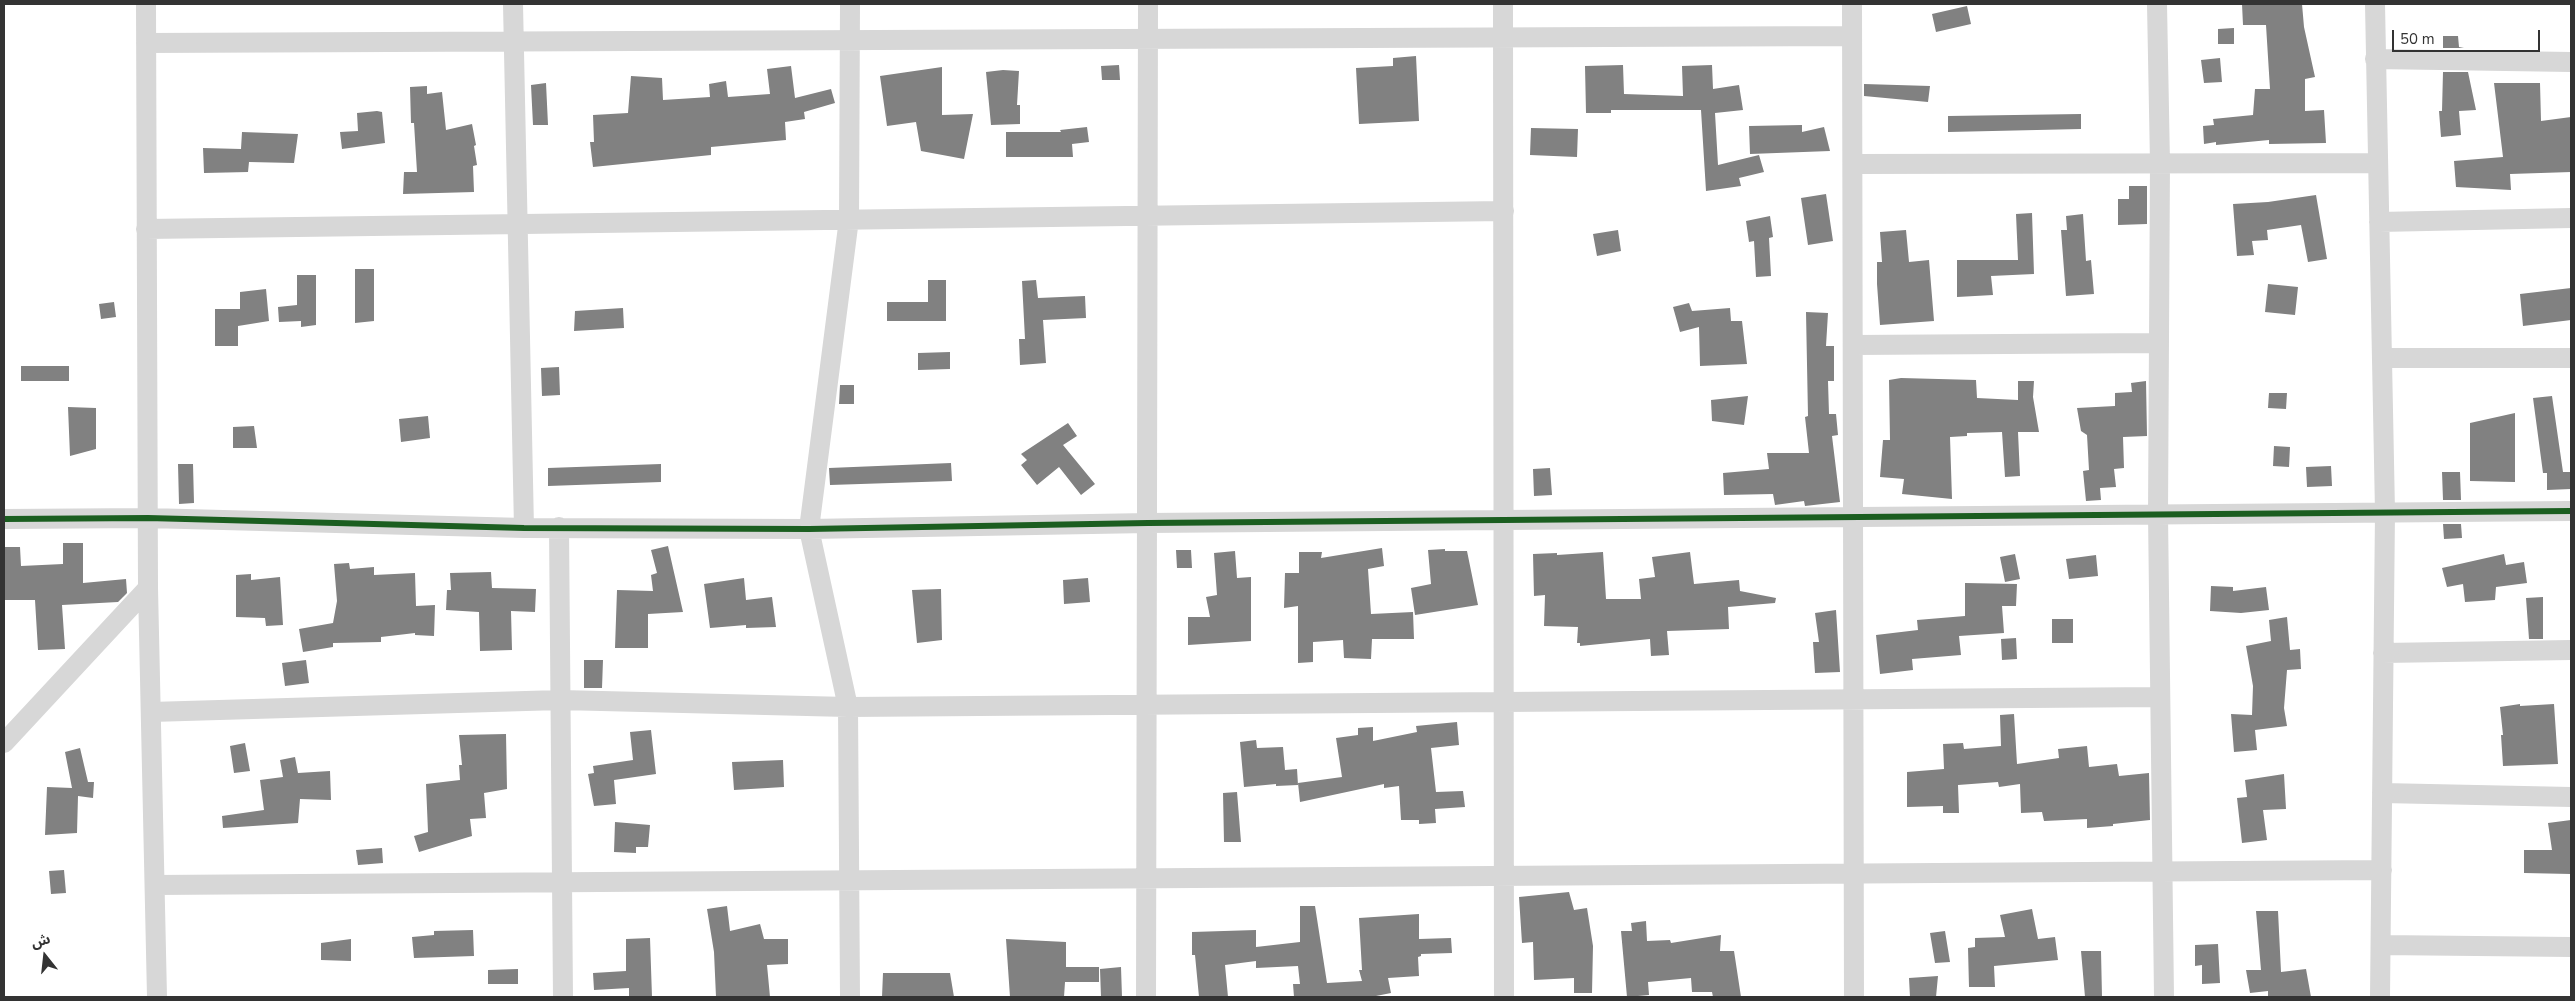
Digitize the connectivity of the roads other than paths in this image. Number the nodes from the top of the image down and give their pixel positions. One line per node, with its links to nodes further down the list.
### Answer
1 (146, 4): 14 (street)
2 (513, 4): 13 (street)
3 (850, 4): 12 (street)
4 (1148, 4): 11 (street)
5 (1503, 4): 10 (street)
6 (1852, 4): 9 (street)
7 (2157, 4): 17 (street)
8 (2375, 4): 15 (street)
9 (1852, 36): 10 (street); 19 (street)
10 (1503, 37): 11 (street); 20 (street)
11 (1148, 39): 12 (street); 21 (street)
12 (850, 40): 13 (street); 23 (street)
13 (514, 41): 14 (street); 25 (street)
14 (146, 43): 26 (street)
15 (2375, 59): 16 (street); 18 (street)
16 (2571, 62)
17 (2160, 163): 18 (street); 19 (street); 27 (street)
18 (2378, 163): 24 (street)
19 (1853, 164): 28 (street)
20 (1504, 211): 21 (street); 37 (street)
21 (1148, 215): 23 (street); 38 (street)
22 (2571, 218): 24 (street)
23 (849, 219): 25 (street); 41 (street)
24 (2379, 222): 29 (street)
25 (517, 224): 26 (street); 40 (street)
26 (146, 228): 35 (street)
27 (2159, 343): 28 (street); 33 (street)
28 (1854, 345): 34 (street)
29 (2382, 358): 30 (street); 32 (street)
30 (2571, 358)
31 (2571, 511): 32 (street)
32 (2385, 512): 33 (street); 44 (street)
33 (2158, 514): 34 (street); 45 (street)
34 (1855, 517): 37 (street); 47 (street)
35 (148, 518): 36 (street); 40 (street); 42 (street)
36 (4, 519)
37 (1505, 520): 38 (street); 48 (street)
38 (1148, 523): 41 (street); 49 (street)
39 (559, 527): 40 (street); 41 (street); 46 (street)
40 (524, 528)
41 (809, 529): 50 (street)
42 (148, 588): 51 (street); 52 (street)
43 (2571, 650): 44 (street)
44 (2384, 653): 53 (street)
45 (2160, 697): 47 (street); 56 (street)
46 (560, 700): 50 (street); 51 (street); 61 (street)
47 (1855, 700): 48 (street); 57 (street)
48 (1505, 702): 49 (street); 58 (street)
49 (1148, 705): 50 (street); 59 (street)
50 (848, 707): 60 (street)
51 (151, 712): 62 (street)
52 (4, 743)
53 (2382, 793): 54 (street); 55 (street)
54 (2571, 797)
55 (2382, 870): 56 (street); 63 (street)
56 (2162, 872): 57 (street); 71 (street)
57 (1854, 874): 58 (street); 70 (street)
58 (1504, 876): 59 (street); 69 (street)
59 (1147, 878): 60 (street); 68 (street)
60 (849, 880): 61 (street); 67 (street)
61 (562, 882): 62 (street); 66 (street)
62 (154, 885): 65 (street)
63 (2381, 945): 64 (street); 72 (street)
64 (2571, 947)
65 (157, 997)
66 (563, 997)
67 (850, 997)
68 (1146, 997)
69 (1504, 997)
70 (1854, 997)
71 (2164, 997)
72 (2380, 997)

